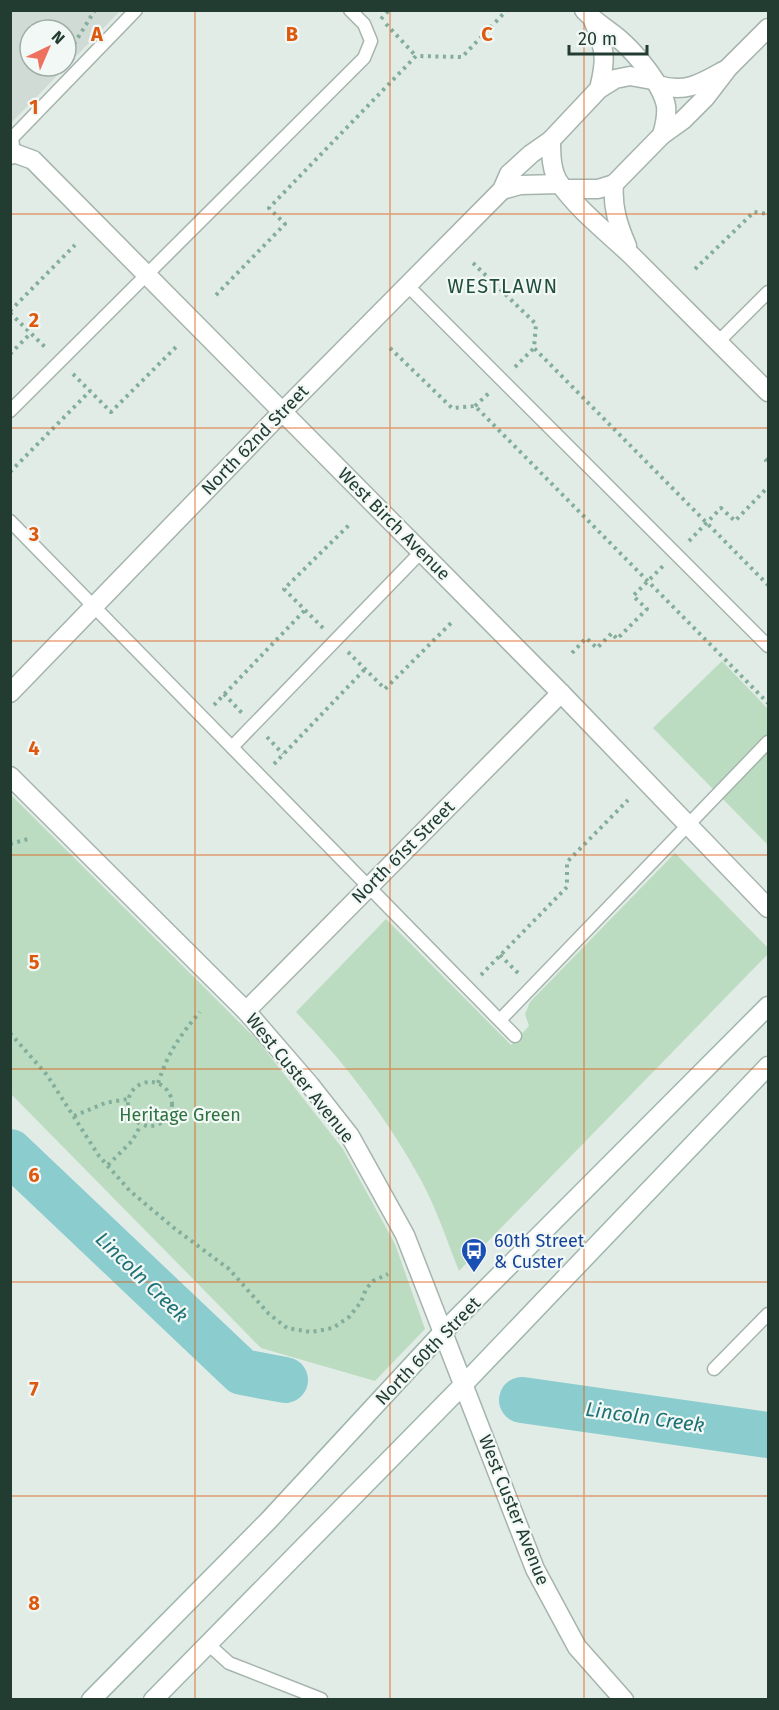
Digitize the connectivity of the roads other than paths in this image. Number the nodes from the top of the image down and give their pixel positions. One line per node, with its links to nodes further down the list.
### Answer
1 (136, 10): 10 (lane)
2 (350, 10): 15 (lane)
3 (589, 15): 6 (street); 7 (street)
4 (768, 28): 5 (street)
5 (728, 68): 6 (street); 8 (street)
6 (655, 82): 7 (street); 8 (street)
7 (599, 88): 9 (street)
8 (662, 135): 11 (street)
9 (551, 140): 12 (street); 13 (street, North 62nd Street)
10 (12, 154): 15 (street, West Birch Avenue)
11 (614, 184): 12 (street); 14 (street)
12 (562, 186): 13 (street); 14 (street)
13 (502, 190): 16 (street, North 62nd Street)
14 (630, 254): 18 (street)
15 (148, 276): 20 (lane); 21 (street, West Birch Avenue)
16 (407, 285): 21 (street, North 62nd Street); 25 (lane)
17 (768, 292): 18 (lane)
18 (718, 342): 19 (street)
19 (768, 392)
20 (10, 411)
21 (282, 412): 23 (street, West Birch Avenue); 24 (street, North 62nd Street)
22 (10, 521): 24 (lane)
23 (421, 552): 27 (street, West Birch Avenue); 29 (lane)
24 (94, 606): 26 (street, North 62nd Street); 29 (lane)
25 (768, 646)
26 (10, 693)
27 (561, 693): 31 (street, West Birch Avenue); 32 (street, North 61st Street)
28 (768, 742): 31 (lane)
29 (232, 747): 32 (lane)
30 (10, 776): 35 (street, West Custer Avenue)
31 (688, 824): 33 (street, West Birch Avenue); 36 (lane)
32 (369, 887): 35 (street, North 61st Street); 36 (lane)
33 (768, 908)
34 (768, 1006): 40 (street, North 60th Street)
35 (246, 1011): 40 (street, West Custer Avenue)
36 (500, 1020): 37 (lane)
37 (515, 1036)
38 (768, 1066): 42 (street)
39 (768, 1314): 41 (lane)
40 (442, 1333): 42 (street, West Custer Avenue); 45 (street, North 60th Street)
41 (714, 1369)
42 (463, 1385): 43 (street); 47 (street, West Custer Avenue)
43 (208, 1644): 44 (lane); 46 (street)
44 (321, 1698)
45 (91, 1700)
46 (153, 1700)
47 (624, 1700)

